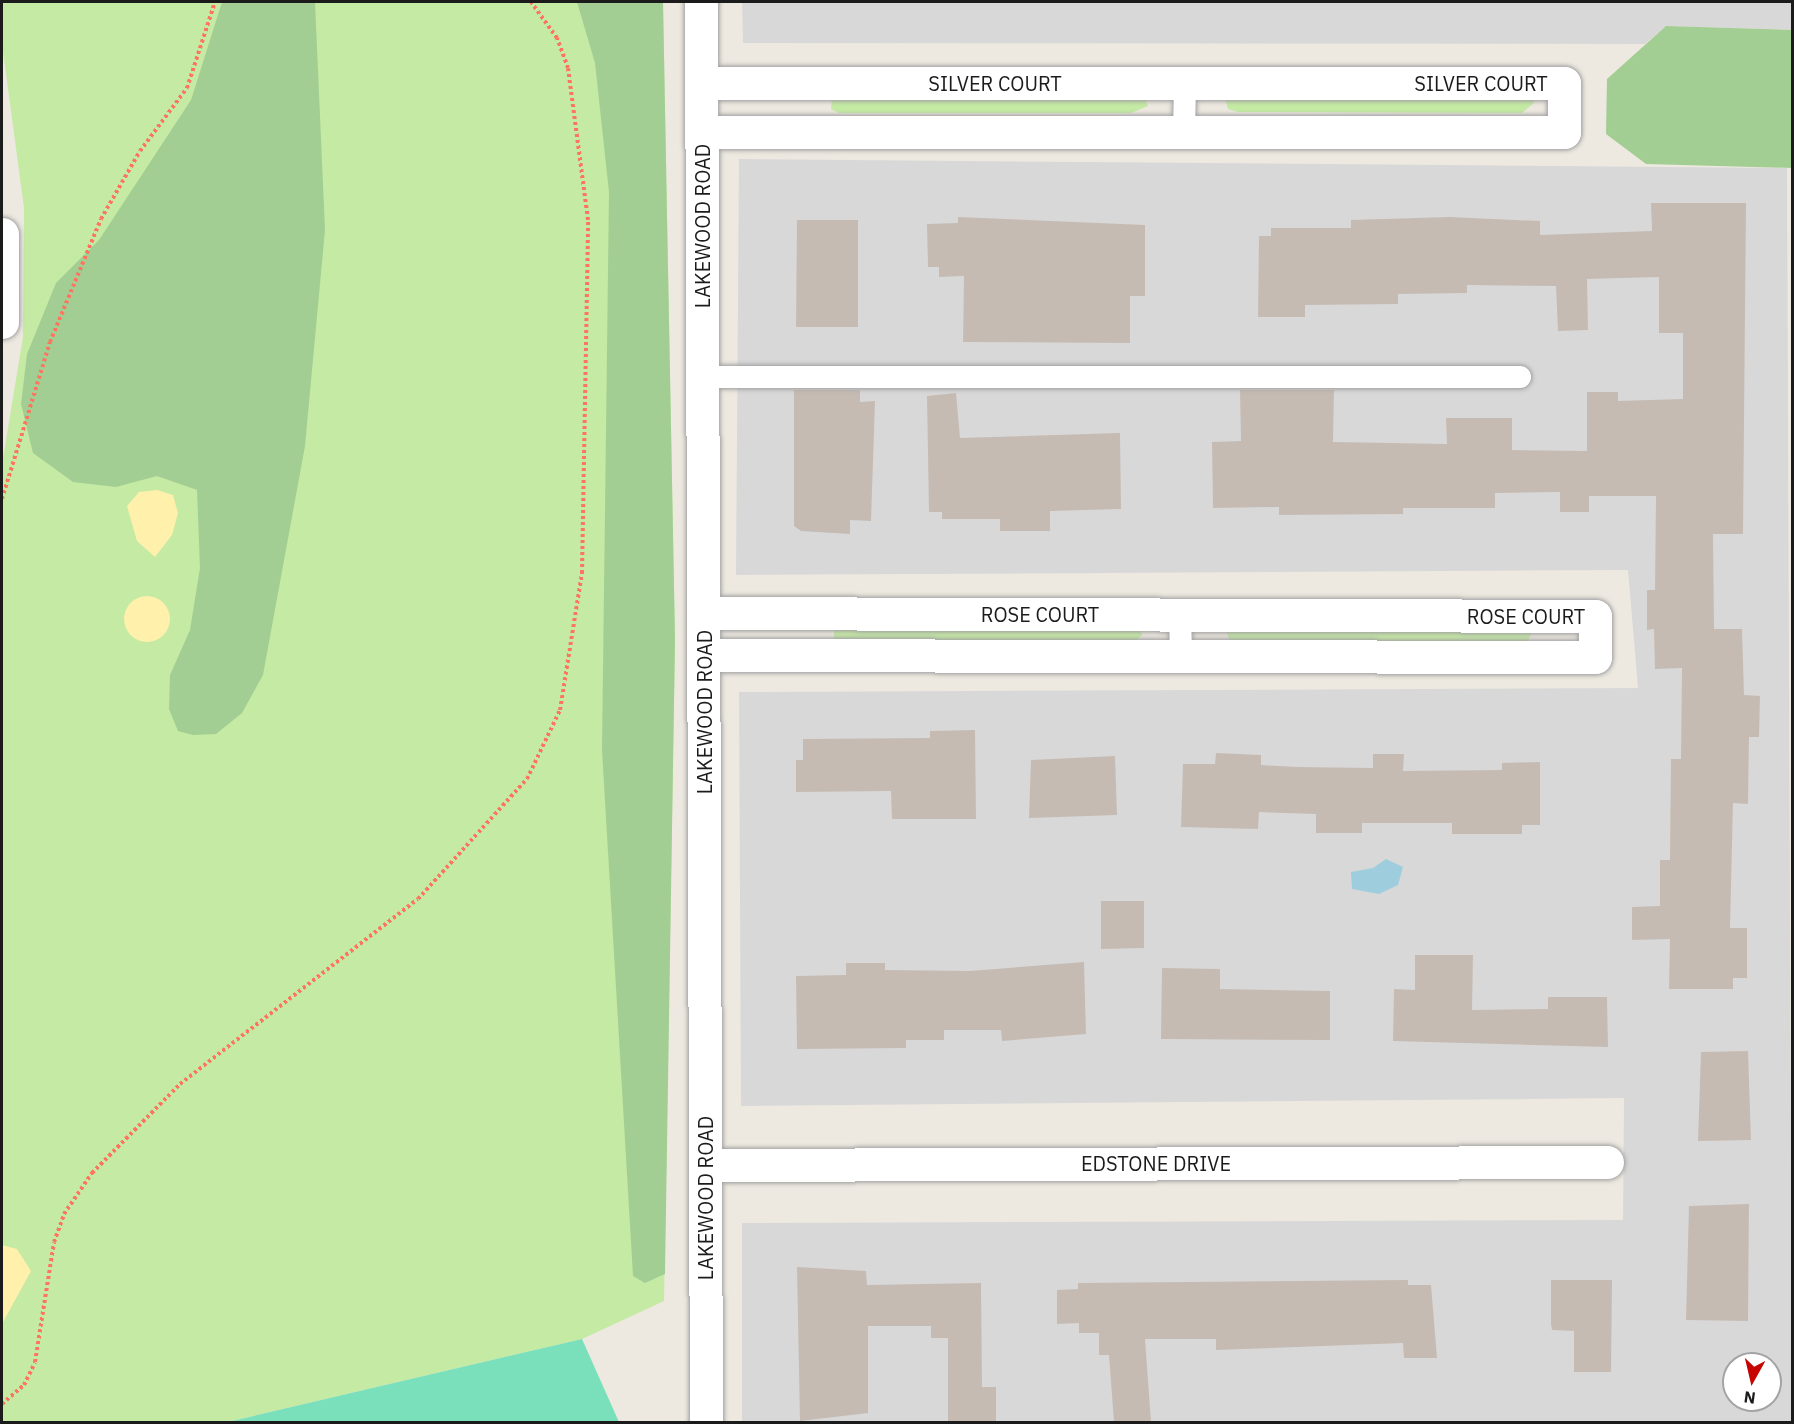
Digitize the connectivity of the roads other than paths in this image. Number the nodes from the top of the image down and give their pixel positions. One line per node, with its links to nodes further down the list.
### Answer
1 (701, 2): 2 (street, LAKEWOOD ROAD)
2 (702, 83): 3 (street, SILVER COURT); 4 (street, LAKEWOOD ROAD)
3 (1185, 83): 5 (lane); 5 (street, SILVER COURT)
4 (702, 132): 5 (street, SILVER COURT); 9 (street, LAKEWOOD ROAD)
5 (1184, 132)
6 (2, 234): 7 (street)
7 (2, 322)
8 (1520, 377): 9 (lane)
9 (703, 378): 10 (street, LAKEWOOD ROAD)
10 (704, 613): 11 (street, ROSE COURT); 12 (street, LAKEWOOD ROAD)
11 (1180, 614): 13 (lane); 13 (street, ROSE COURT)
12 (704, 655): 13 (street, ROSE COURT); 15 (street, LAKEWOOD ROAD)
13 (1181, 656)
14 (1607, 1162): 15 (street, EDSTONE DRIVE)
15 (705, 1165): 16 (street, LAKEWOOD ROAD)
16 (706, 1422)

